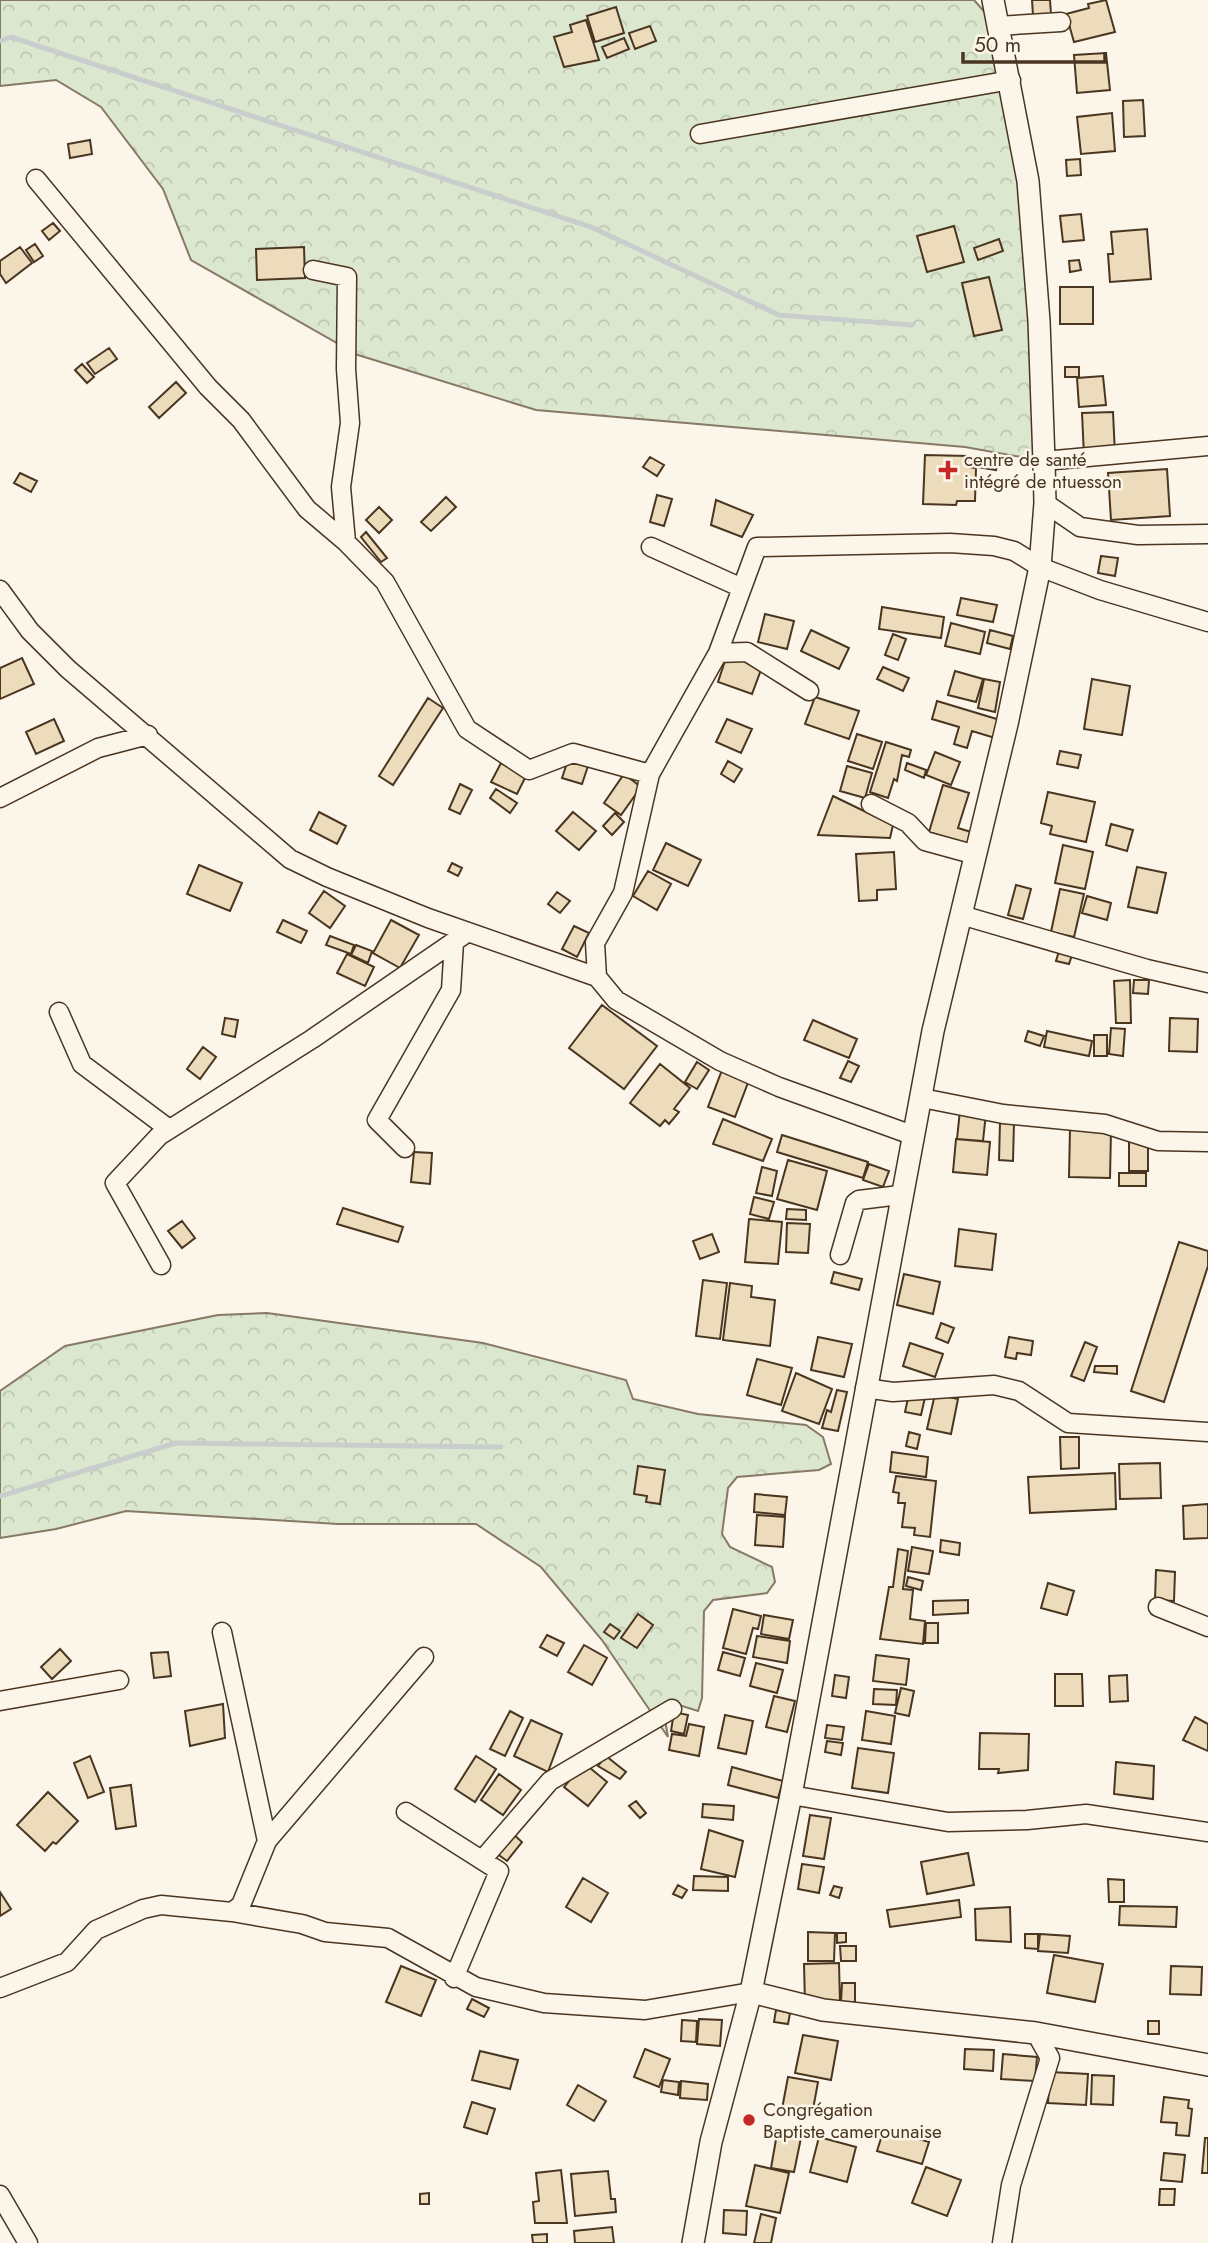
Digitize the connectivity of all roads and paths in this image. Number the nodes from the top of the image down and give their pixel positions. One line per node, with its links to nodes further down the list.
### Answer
1 (993, 0): 3 (street)
2 (1061, 22): 3 (street)
3 (997, 26): 4 (street)
4 (1011, 80): 5 (street); 9 (street)
5 (700, 134)
6 (36, 178): 12 (street)
7 (313, 270): 12 (street)
8 (1208, 446): 9 (street)
9 (1044, 461): 10 (street)
10 (1045, 503): 11 (street); 14 (street)
11 (1208, 534)
12 (346, 542): 21 (street)
13 (651, 547): 15 (street)
14 (1040, 567): 15 (street); 17 (street); 24 (street)
15 (743, 588): 18 (street)
16 (0, 590): 20 (street)
17 (1208, 622)
18 (718, 653): 19 (street); 21 (street)
19 (809, 691)
20 (148, 735): 22 (street); 26 (street)
21 (650, 774): 27 (street)
22 (0, 798)
23 (871, 804): 24 (street)
24 (976, 855): 25 (street)
25 (961, 915): 28 (street); 30 (street)
26 (461, 937): 27 (street); 31 (street); 34 (street)
27 (597, 977): 32 (street)
28 (1208, 983)
29 (59, 1012): 31 (street)
30 (922, 1098): 32 (street); 33 (street)
31 (169, 1129): 37 (street)
32 (912, 1135): 35 (street)
33 (1208, 1142)
34 (405, 1148)
35 (900, 1195): 36 (street); 38 (street)
36 (840, 1255)
37 (160, 1265)
38 (864, 1388): 39 (street); 47 (street)
39 (1208, 1432)
40 (1158, 1606): 41 (street)
41 (1208, 1627)
42 (222, 1632): 50 (street)
43 (424, 1657): 50 (street)
44 (119, 1680): 45 (street)
45 (0, 1701)
46 (672, 1709): 51 (street)
47 (791, 1795): 49 (street); 55 (street)
48 (406, 1812): 51 (street)
49 (1208, 1832)
50 (267, 1841): 52 (street)
51 (482, 1860): 53 (street)
52 (232, 1912): 53 (street); 54 (street)
53 (454, 1978): 55 (street)
54 (0, 1988)
55 (751, 1992): 56 (street); 60 (street)
56 (1036, 2033): 57 (street); 61 (street)
57 (1208, 2065)
58 (0, 2195): 59 (street)
59 (28, 2243)
60 (693, 2243)
61 (1002, 2243)

